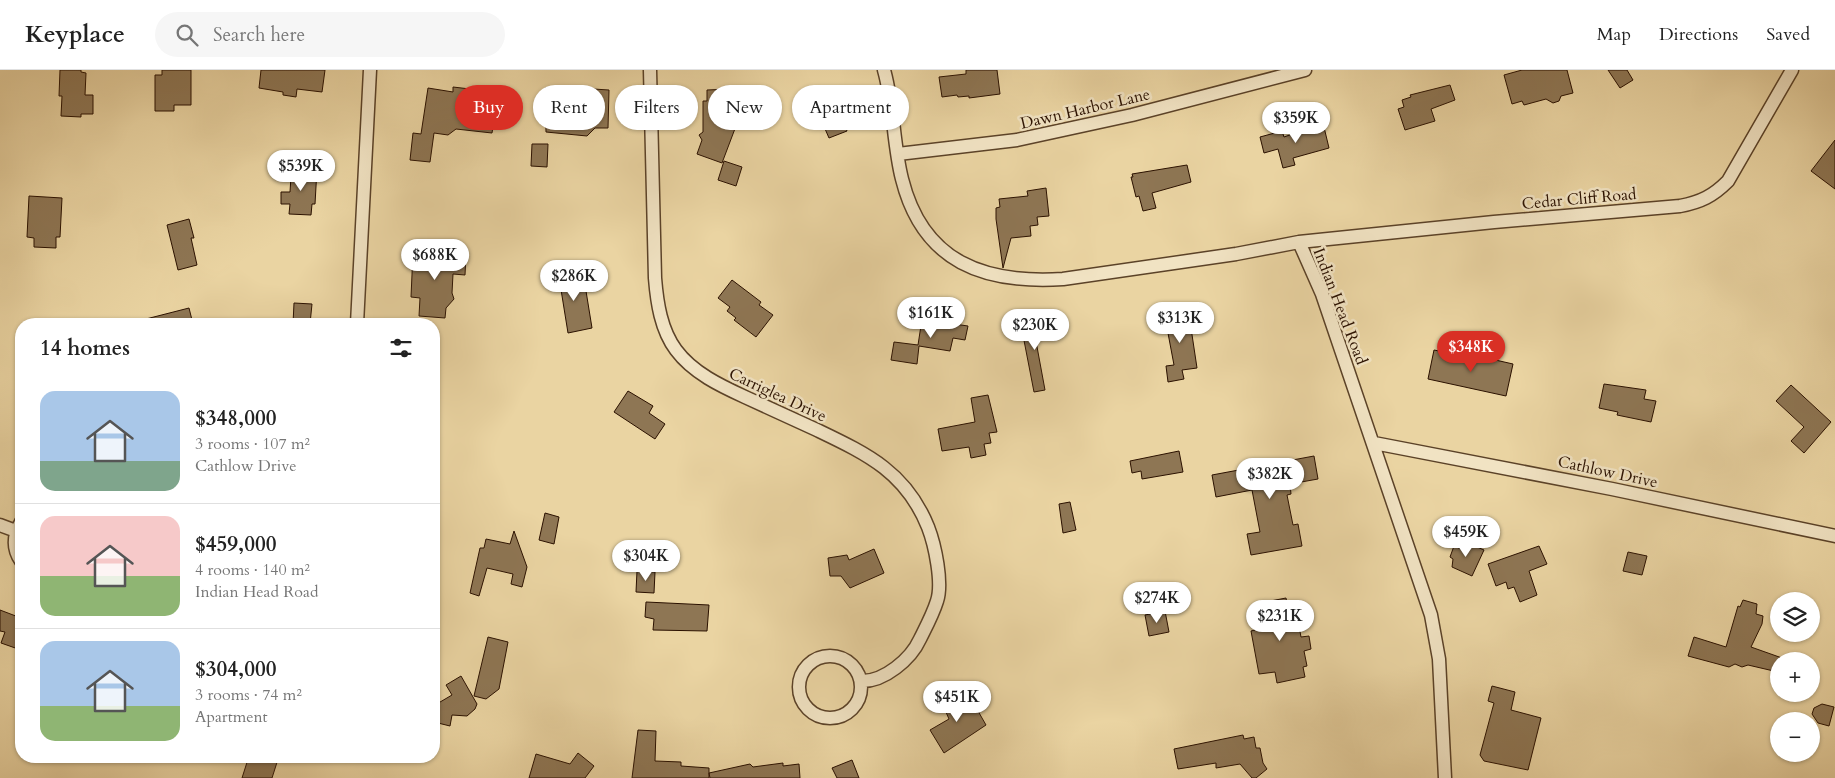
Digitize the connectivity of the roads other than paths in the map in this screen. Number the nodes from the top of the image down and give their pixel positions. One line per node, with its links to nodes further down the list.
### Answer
1 (370, 70): 8 (street)
2 (650, 70): 13 (street, Carriglea Drive)
3 (884, 70): 6 (street, Indian Head Road)
4 (1305, 70): 6 (street, Dawn Harbor Lane)
5 (1792, 70): 7 (street, Cedar Cliff Road)
6 (898, 154): 7 (street, Indian Head Road)
7 (1298, 242): 9 (street, Indian Head Road)
8 (357, 318)
9 (1374, 443): 12 (street, Cathlow Drive); 14 (street, Indian Head Road)
10 (0, 525): 11 (street)
11 (15, 527)
12 (1835, 536)
13 (861, 681): 13 (street)
14 (1444, 778)

